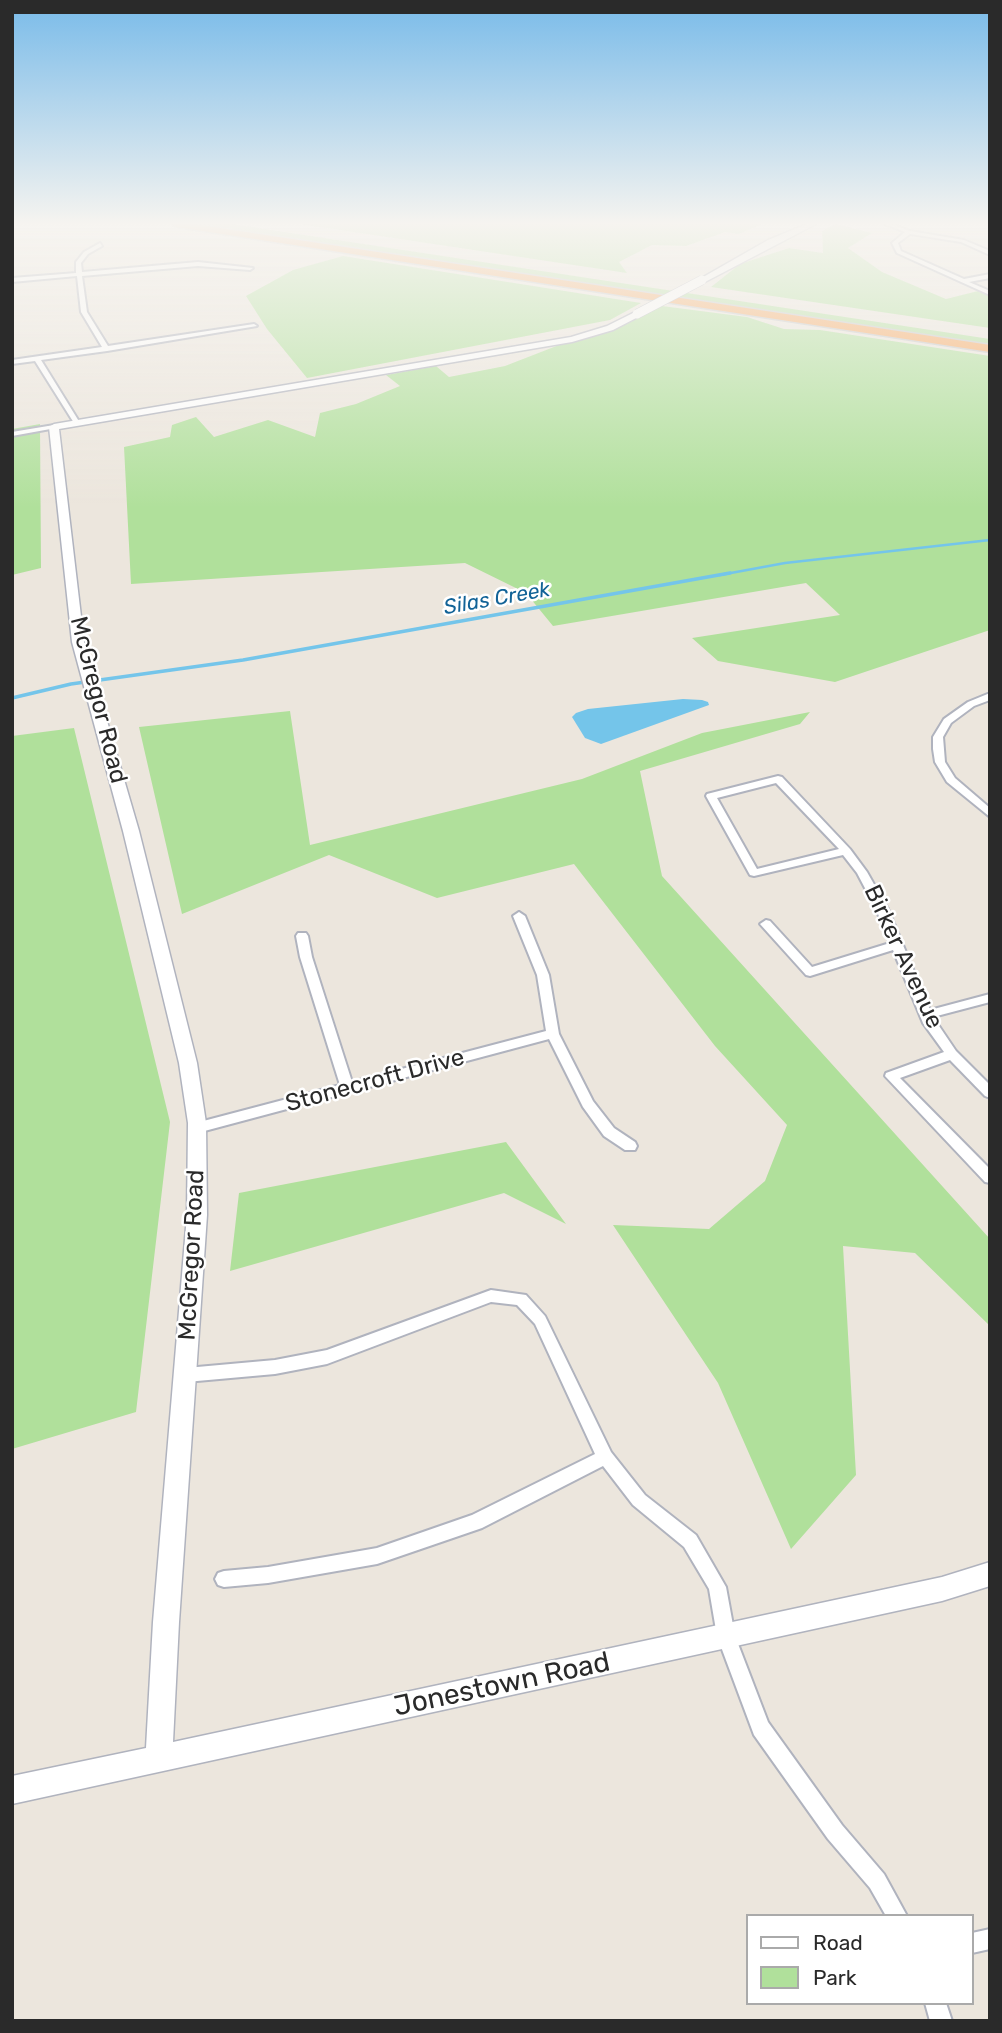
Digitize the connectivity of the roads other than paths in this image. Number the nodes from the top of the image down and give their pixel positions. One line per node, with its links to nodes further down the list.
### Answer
1 (88, 319): 5 (street)
2 (627, 319): 9 (street, bridge)
3 (794, 319): 6 (highway)
4 (254, 326): 5 (street)
5 (107, 349): 7 (street)
6 (990, 349)
7 (37, 359): 8 (street); 9 (street)
8 (12, 362)
9 (77, 423): 10 (street)
10 (54, 427): 11 (street); 25 (street, McGregor Road)
11 (12, 434)
12 (990, 696): 13 (street)
13 (990, 814)
14 (846, 851): 14 (street, Birker Avenue); 18 (street, Birker Avenue)
15 (519, 916): 21 (street)
16 (766, 924): 18 (street)
17 (302, 936): 23 (street)
18 (898, 945): 20 (street, Birker Avenue)
19 (990, 998): 20 (street)
20 (926, 1016): 22 (street, Birker Avenue)
21 (553, 1034): 23 (street, Stonecroft Drive); 26 (street)
22 (953, 1054): 24 (street, Birker Avenue); 27 (street)
23 (348, 1089): 25 (street, Stonecroft Drive)
24 (990, 1093)
25 (197, 1128): 28 (street, McGregor Road)
26 (630, 1146)
27 (990, 1178)
28 (186, 1375): 29 (street); 33 (street, McGregor Road)
29 (605, 1457): 31 (street); 32 (street)
30 (990, 1573): 32 (street, Jonestown Road)
31 (224, 1579)
32 (726, 1636): 33 (street, Jonestown Road); 35 (street)
33 (159, 1757): 34 (street, Jonestown Road)
34 (12, 1790)
35 (896, 1914)

